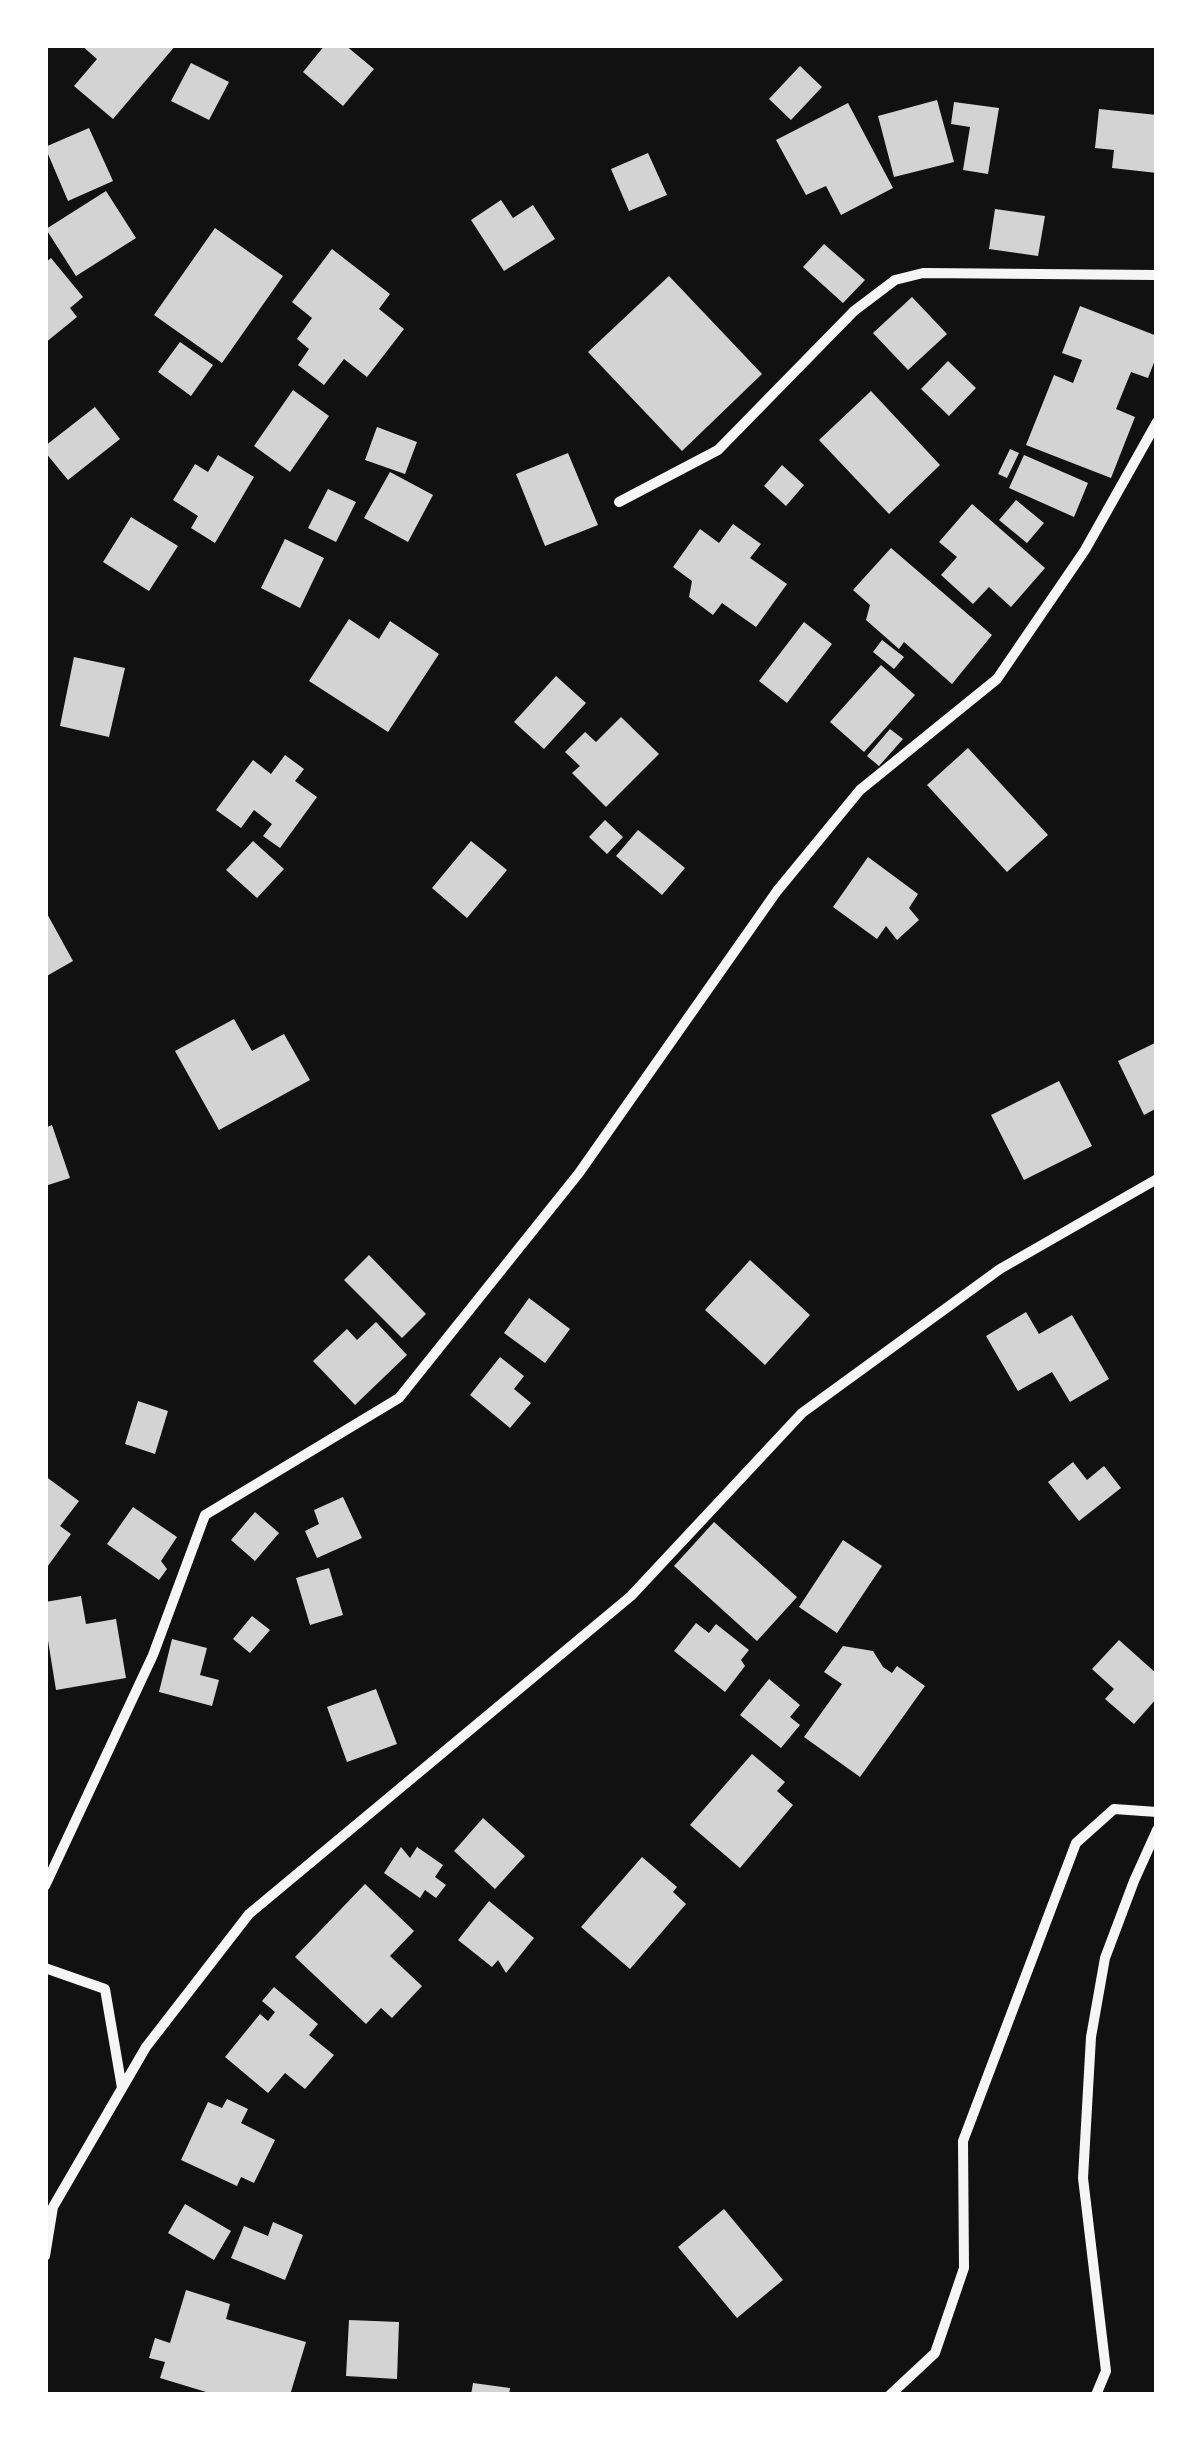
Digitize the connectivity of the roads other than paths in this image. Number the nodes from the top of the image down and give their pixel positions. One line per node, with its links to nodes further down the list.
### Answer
1 (1157, 274): 3 (street)
2 (1157, 422): 7 (street)
3 (619, 502)
4 (1157, 1179): 9 (street)
5 (1157, 1812): 11 (street)
6 (1157, 1830): 12 (street)
7 (45, 1886)
8 (45, 1968): 9 (street)
9 (122, 2088): 10 (street)
10 (45, 2256)
11 (890, 2395)
12 (1096, 2395)

